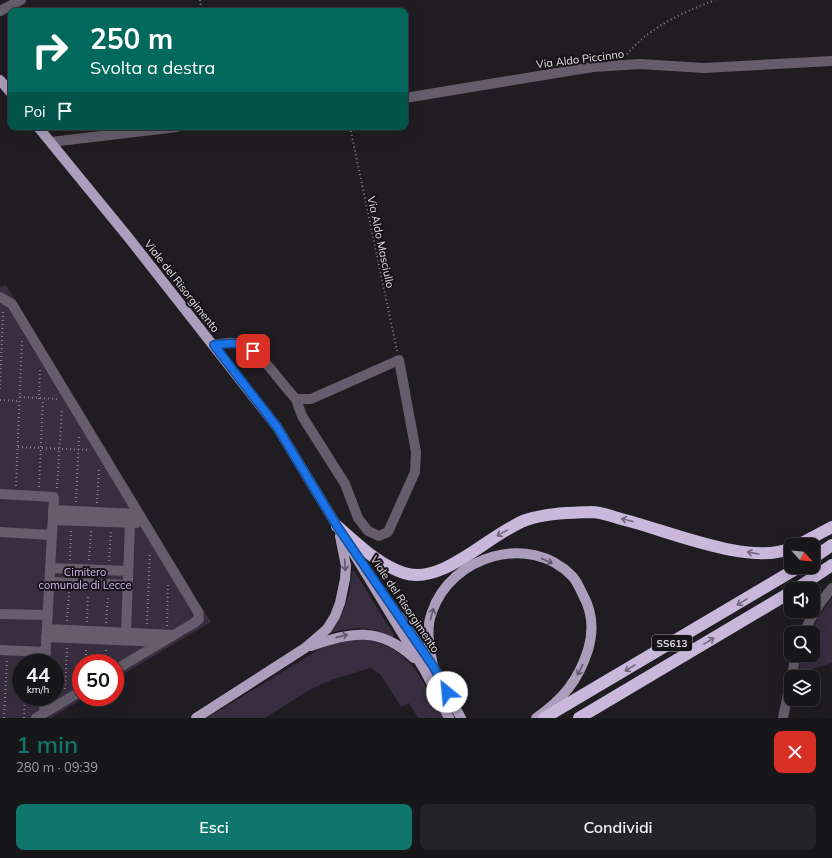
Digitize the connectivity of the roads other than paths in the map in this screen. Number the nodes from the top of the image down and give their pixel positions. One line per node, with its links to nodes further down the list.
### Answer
1 (21, 0): 2 (street)
2 (0, 11)
3 (832, 61): 6 (street, Via Aldo Piccinno)
4 (0, 80): 5 (main road)
5 (8, 89)
6 (408, 98)
7 (40, 130): 9 (main road, Viale del Risorgimento)
8 (152, 130): 9 (street)
9 (50, 142): 11 (main road, Viale del Risorgimento)
10 (2, 298): 14 (street)
11 (214, 345): 12 (street); 18 (main road, Viale del Risorgimento)
12 (296, 399): 12 (street)
13 (0, 494): 15 (street)
14 (139, 514): 15 (street); 17 (street)
15 (53, 515): 16 (street); 21 (street)
16 (130, 523): 17 (street); 28 (street)
17 (144, 523): 41 (street)
18 (337, 526): 24 (highway, one-way to 18); 42 (main road, one-way to 42); 47 (main road, Viale del Risorgimento)
19 (832, 527): 22 (highway)
20 (0, 532): 21 (street)
21 (52, 535): 27 (street)
22 (811, 538)
23 (832, 545): 25 (highway)
24 (784, 549)
25 (820, 553)
26 (832, 565): 31 (highway)
27 (50, 568): 28 (street); 30 (street)
28 (128, 571): 32 (street)
29 (787, 574): 55 (highway, SS613, one-way to 55)
30 (49, 582): 32 (street); 36 (street)
31 (806, 582)
32 (127, 585): 39 (street)
33 (832, 588): 37 (street)
34 (784, 596): 56 (highway, SS613, one-way to 34)
35 (0, 614): 36 (street)
36 (48, 615): 38 (street)
37 (808, 626)
38 (46, 633): 40 (street); 44 (street)
39 (126, 633): 40 (street); 41 (street)
40 (106, 636): 41 (street)
41 (167, 637): 46 (street)
42 (305, 648): 47 (main road, one-way to 47); 51 (main road)
43 (4, 650): 44 (street)
44 (46, 652)
45 (795, 662): 57 (street)
46 (124, 664)
47 (429, 668): 52 (main road, Viale del Risorgimento); 53 (main road, Viale del Risorgimento); 54 (main road, one-way to 54)
48 (72, 697): 50 (street)
49 (43, 706): 50 (street)
50 (40, 716)
51 (196, 718)
52 (449, 718)
53 (461, 718)
54 (536, 718)
55 (544, 718)
56 (579, 718)
57 (783, 718)

